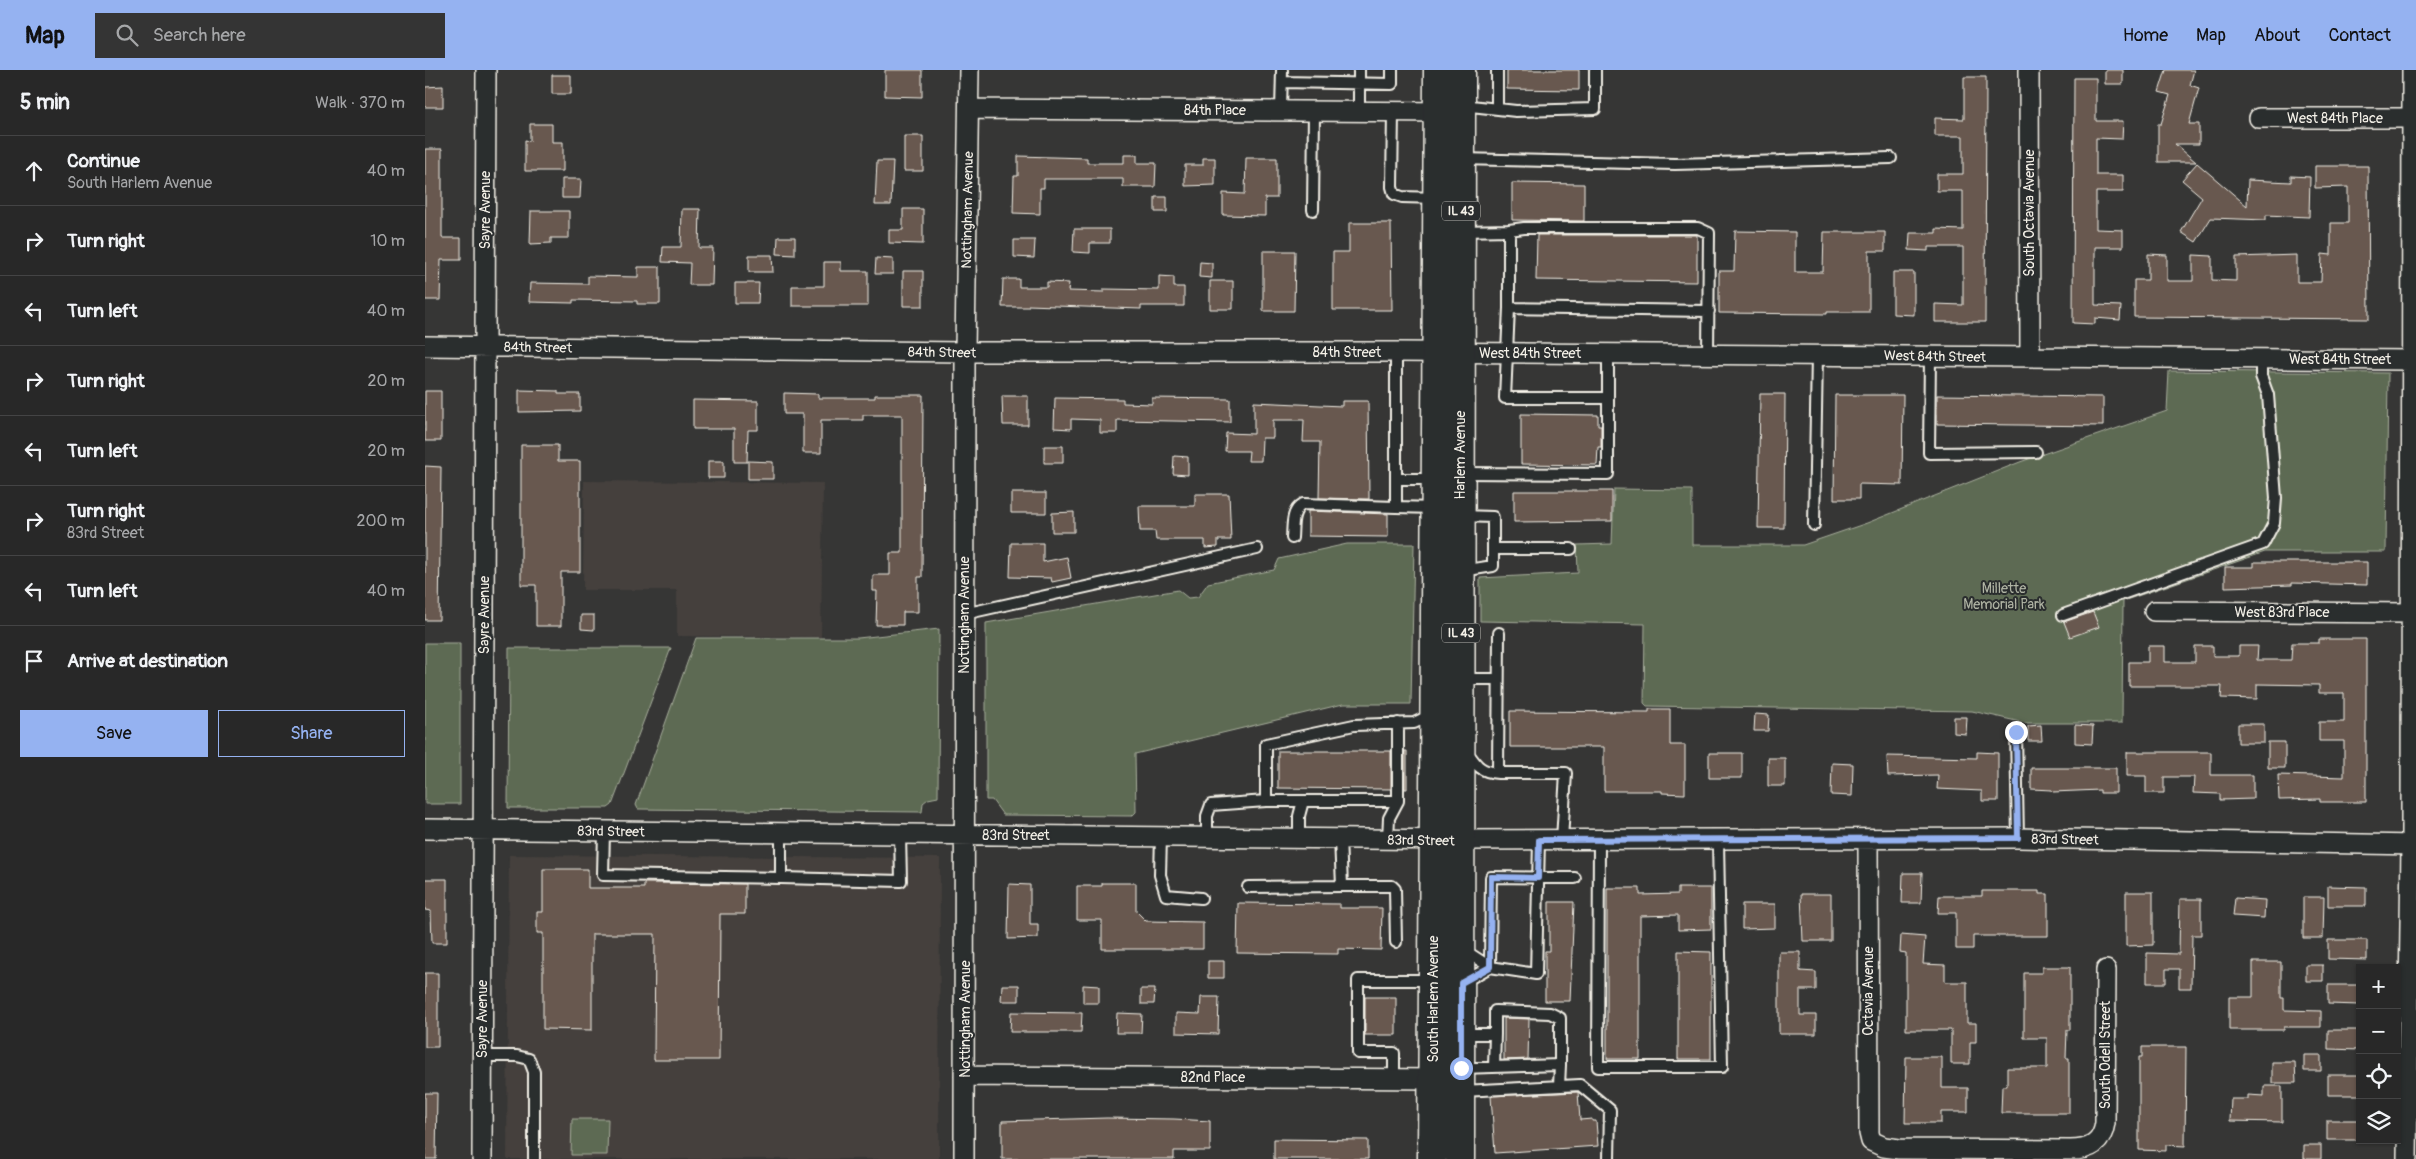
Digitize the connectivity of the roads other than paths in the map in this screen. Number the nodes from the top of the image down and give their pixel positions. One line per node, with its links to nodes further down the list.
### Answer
1 (486, 70): 34 (street, Sayre Avenue)
2 (969, 70): 15 (street, Nottingham Avenue)
3 (1282, 70): 12 (lane)
4 (1359, 70): 13 (lane)
5 (1392, 70): 13 (lane)
6 (1438, 70): 16 (main road, Harlem Avenue / IL 43)
7 (1461, 70): 16 (main road, Harlem Avenue / IL 43)
8 (1497, 70): 14 (lane)
9 (1595, 70): 14 (lane)
10 (2029, 70): 43 (street, South Octavia Avenue)
11 (2412, 70): 22 (street)
12 (1282, 82): 13 (lane); 17 (lane)
13 (1359, 84): 19 (lane)
14 (1497, 108): 16 (lane)
15 (969, 109): 17 (street, 84th Place); 35 (street, Nottingham Avenue)
16 (1453, 110): 20 (street, 84th Place); 24 (main road, Harlem Avenue / IL 43); 25 (main road, Harlem Avenue / IL 43)
17 (1281, 111): 18 (street, 84th Place)
18 (1314, 111): 19 (street, 84th Place); 26 (lane)
19 (1359, 111): 20 (street, 84th Place)
20 (1393, 112): 25 (lane)
21 (2259, 118): 22 (street, West 84th Place)
22 (2412, 118): 29 (street)
23 (1891, 158): 24 (lane)
24 (1461, 159): 28 (main road, Harlem Avenue / IL 43)
25 (1437, 198): 37 (main road, Harlem Avenue / IL 43)
26 (1313, 210)
27 (1509, 230): 28 (lane); 31 (lane); 32 (lane)
28 (1461, 231): 37 (main road, Harlem Avenue / IL 43)
29 (2414, 251): 30 (street)
30 (2413, 295): 45 (street)
31 (1509, 308): 32 (lane); 38 (lane)
32 (1709, 311): 40 (lane)
33 (425, 346): 34 (street, 84th Street)
34 (485, 346): 35 (street, 84th Street); 74 (street, Sayre Avenue)
35 (965, 352): 36 (street, 84th Street); 60 (street, Nottingham Avenue)
36 (1396, 352): 37 (street, 84th Street); 49 (lane)
37 (1448, 352): 38 (street, West 84th Street); 48 (main road, Harlem Avenue / IL 43)
38 (1508, 353): 39 (street, West 84th Street); 46 (lane)
39 (1608, 354): 40 (street, West 84th Street); 46 (lane)
40 (1708, 354): 41 (street, West 84th Street)
41 (1817, 355): 42 (street, West 84th Street); 52 (lane)
42 (1930, 356): 43 (street, West 84th Street); 47 (lane)
43 (2030, 357): 44 (street, West 84th Street)
44 (2261, 359): 45 (street, West 84th Street); 61 (lane)
45 (2412, 367): 59 (street)
46 (1608, 398): 48 (lane)
47 (2037, 452)
48 (1448, 476): 49 (lane); 51 (main road, Harlem Avenue / IL 43)
49 (1396, 478): 50 (lane)
50 (1396, 506): 51 (lane); 53 (lane)
51 (1448, 512): 54 (lane); 57 (main road, Harlem Avenue / IL 43); 65 (main road, Harlem Avenue / IL 43)
52 (1814, 525)
53 (1292, 538)
54 (1493, 548): 56 (lane); 57 (lane)
55 (1257, 549): 60 (lane)
56 (1571, 549)
57 (1461, 571): 63 (main road, Harlem Avenue / IL 43)
58 (2154, 611): 59 (street, West 83rd Place)
59 (2410, 613): 92 (street)
60 (964, 614): 78 (street, Nottingham Avenue)
61 (2063, 615)
62 (1499, 633): 64 (lane)
63 (1461, 679): 64 (lane); 68 (main road, Harlem Avenue / IL 43)
64 (1498, 679): 69 (lane)
65 (1435, 714): 66 (lane); 86 (main road, Harlem Avenue / IL 43)
66 (1397, 723): 70 (lane); 72 (lane)
67 (2016, 732): 83 (lane)
68 (1461, 742): 69 (lane); 87 (main road, Harlem Avenue / IL 43)
69 (1498, 773): 89 (lane)
70 (1398, 800): 71 (lane); 84 (lane)
71 (1303, 801): 72 (lane); 81 (lane)
72 (1266, 802): 80 (lane)
73 (425, 829): 74 (street, 83rd Street)
74 (483, 830): 75 (street, 83rd Street); 108 (street, Sayre Avenue)
75 (604, 831): 76 (street, 83rd Street); 93 (lane)
76 (781, 833): 77 (street, 83rd Street); 93 (lane)
77 (900, 834): 78 (street, 83rd Street); 93 (lane)
78 (963, 835): 79 (street, 83rd Street); 111 (street, Nottingham Avenue)
79 (1161, 836): 80 (street, 83rd Street); 98 (lane)
80 (1207, 837): 81 (street, 83rd Street)
81 (1299, 838): 82 (street, 83rd Street)
82 (1340, 838): 84 (street, 83rd Street); 96 (lane)
83 (2018, 838): 91 (street, 83rd Street); 92 (street, 83rd Street)
84 (1388, 839): 86 (street, 83rd Street)
85 (1599, 839): 89 (street, 83rd Street); 90 (street, 83rd Street); 90 (lane)
86 (1434, 840): 87 (street, 83rd Street); 103 (main road, South Harlem Avenue / IL 43)
87 (1461, 840): 88 (street, 83rd Street); 100 (main road, South Harlem Avenue / IL 43)
88 (1539, 840): 89 (street, 83rd Street); 94 (lane)
89 (1563, 840)
90 (1718, 840): 91 (street, 83rd Street)
91 (1868, 840): 117 (street, Octavia Avenue)
92 (2413, 845): 105 (street)
93 (781, 878)
94 (1538, 878): 95 (lane); 101 (lane); 101 (lane)
95 (1575, 878)
96 (1342, 886): 97 (lane); 99 (lane)
97 (1248, 887)
98 (1201, 898)
99 (1396, 942)
100 (1462, 948): 101 (lane); 104 (main road, South Harlem Avenue / IL 43)
101 (1490, 967): 104 (lane)
102 (2106, 970): 117 (street, South Odell Street)
103 (1433, 980): 112 (lane); 113 (main road, South Harlem Avenue / IL 43)
104 (1461, 983): 106 (main road, South Harlem Avenue / IL 43)
105 (2412, 988): 116 (street)
106 (1461, 1034): 107 (lane); 114 (main road, South Harlem Avenue / IL 43)
107 (1495, 1034): 109 (lane); 110 (lane)
108 (481, 1056): 118 (street, Sayre Avenue); 119 (lane)
109 (1560, 1066): 110 (lane); 115 (lane)
110 (1495, 1067): 114 (lane)
111 (964, 1076): 112 (street, 82nd Place); 120 (street, Nottingham Avenue)
112 (1394, 1078): 113 (street, 82nd Place)
113 (1433, 1079): 114 (street, 82nd Place); 121 (main road, South Harlem Avenue / IL 43)
114 (1461, 1079): 115 (lane); 122 (main road, South Harlem Avenue / IL 43)
115 (1559, 1086): 123 (lane)
116 (2412, 1106): 124 (street)
117 (2100, 1139)
118 (482, 1159)
119 (534, 1159)
120 (964, 1159)
121 (1432, 1159)
122 (1461, 1159)
123 (1609, 1159)
124 (2407, 1159)

